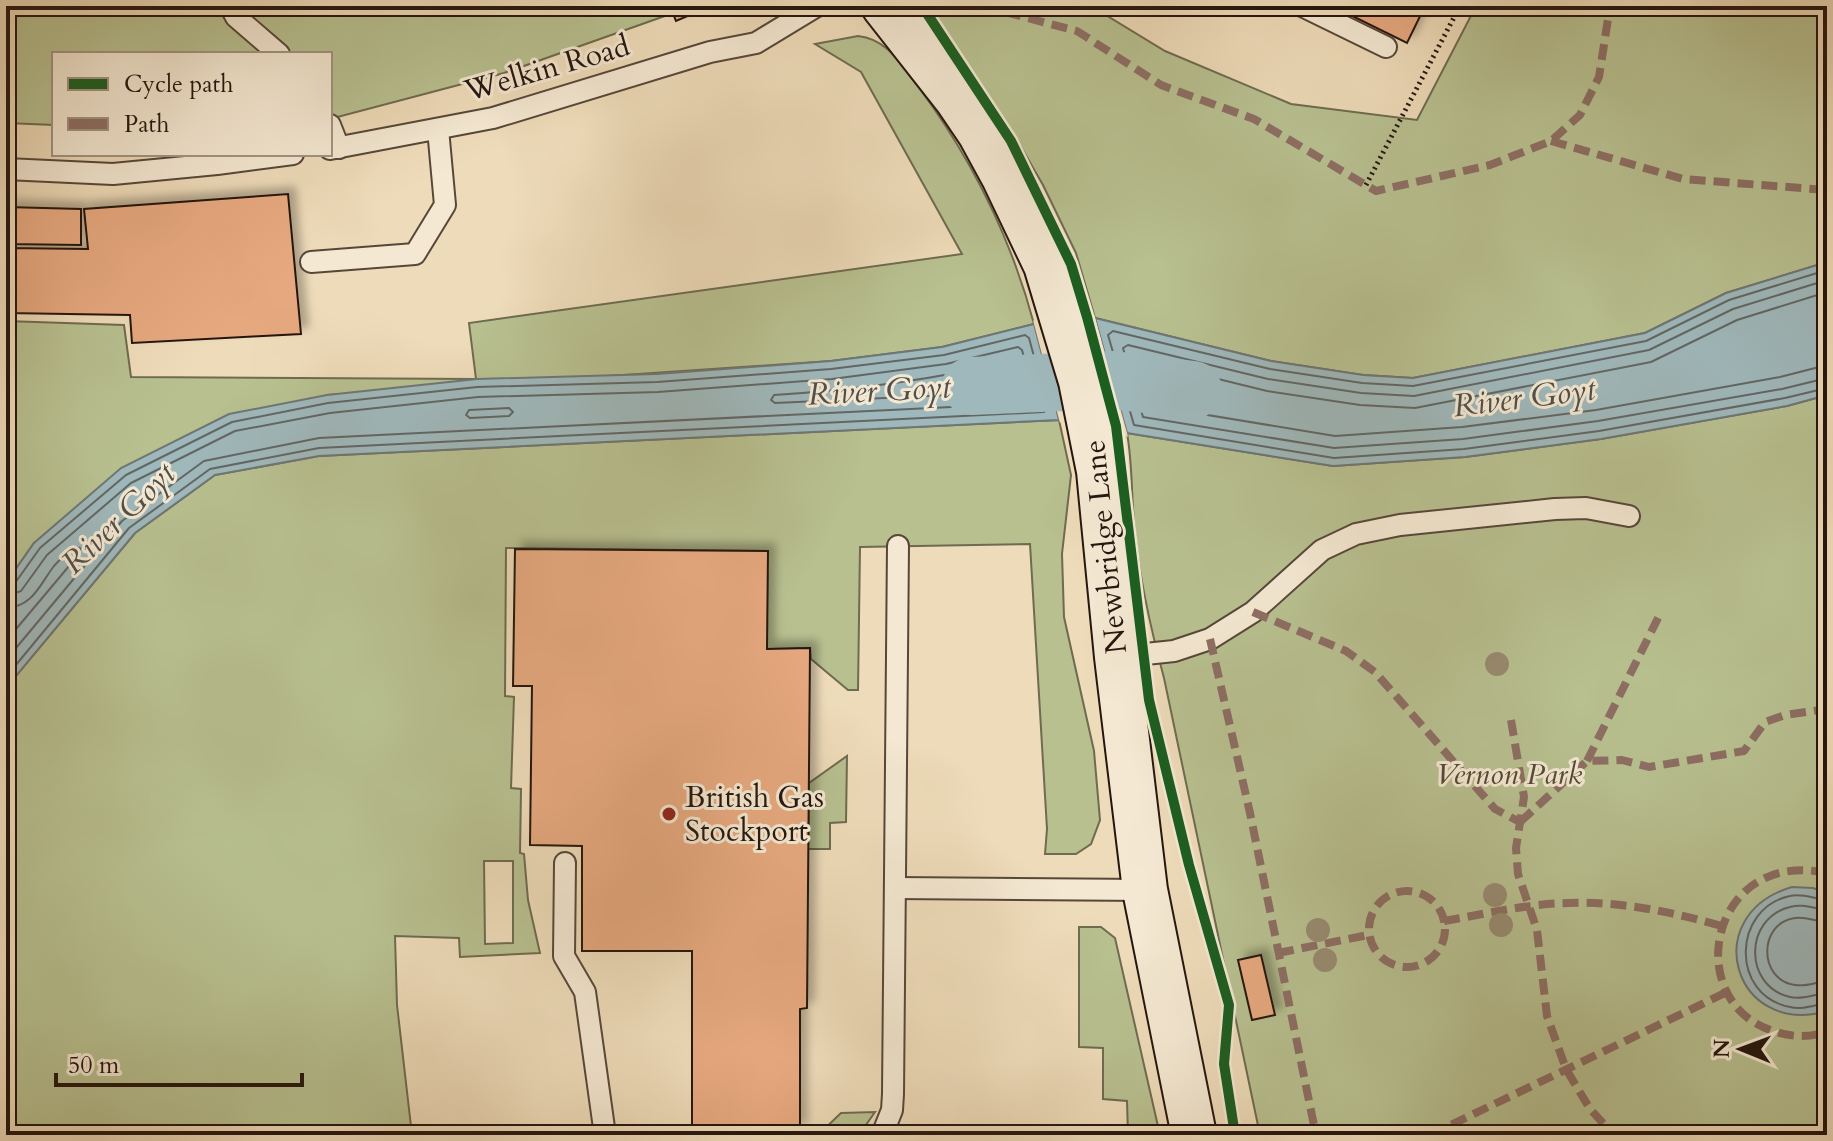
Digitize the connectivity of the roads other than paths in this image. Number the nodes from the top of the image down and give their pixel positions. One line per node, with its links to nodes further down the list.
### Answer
1 (230, 6): 6 (lane)
2 (817, 6): 7 (lane, Welkin Road)
3 (884, 6): 14 (main road, Newbridge Lane)
4 (1302, 6): 5 (lane)
5 (1386, 47)
6 (277, 52)
7 (438, 129): 8 (lane, Welkin Road); 11 (lane)
8 (335, 148)
9 (278, 156): 10 (lane)
10 (6, 169)
11 (311, 262)
12 (1629, 516): 14 (lane)
13 (898, 546): 16 (lane)
14 (1117, 657): 17 (main road, Newbridge Lane)
15 (565, 863): 18 (lane)
16 (895, 888): 17 (lane); 19 (lane)
17 (1145, 890): 20 (main road, Newbridge Lane)
18 (605, 1135)
19 (882, 1135)
20 (1194, 1135)

